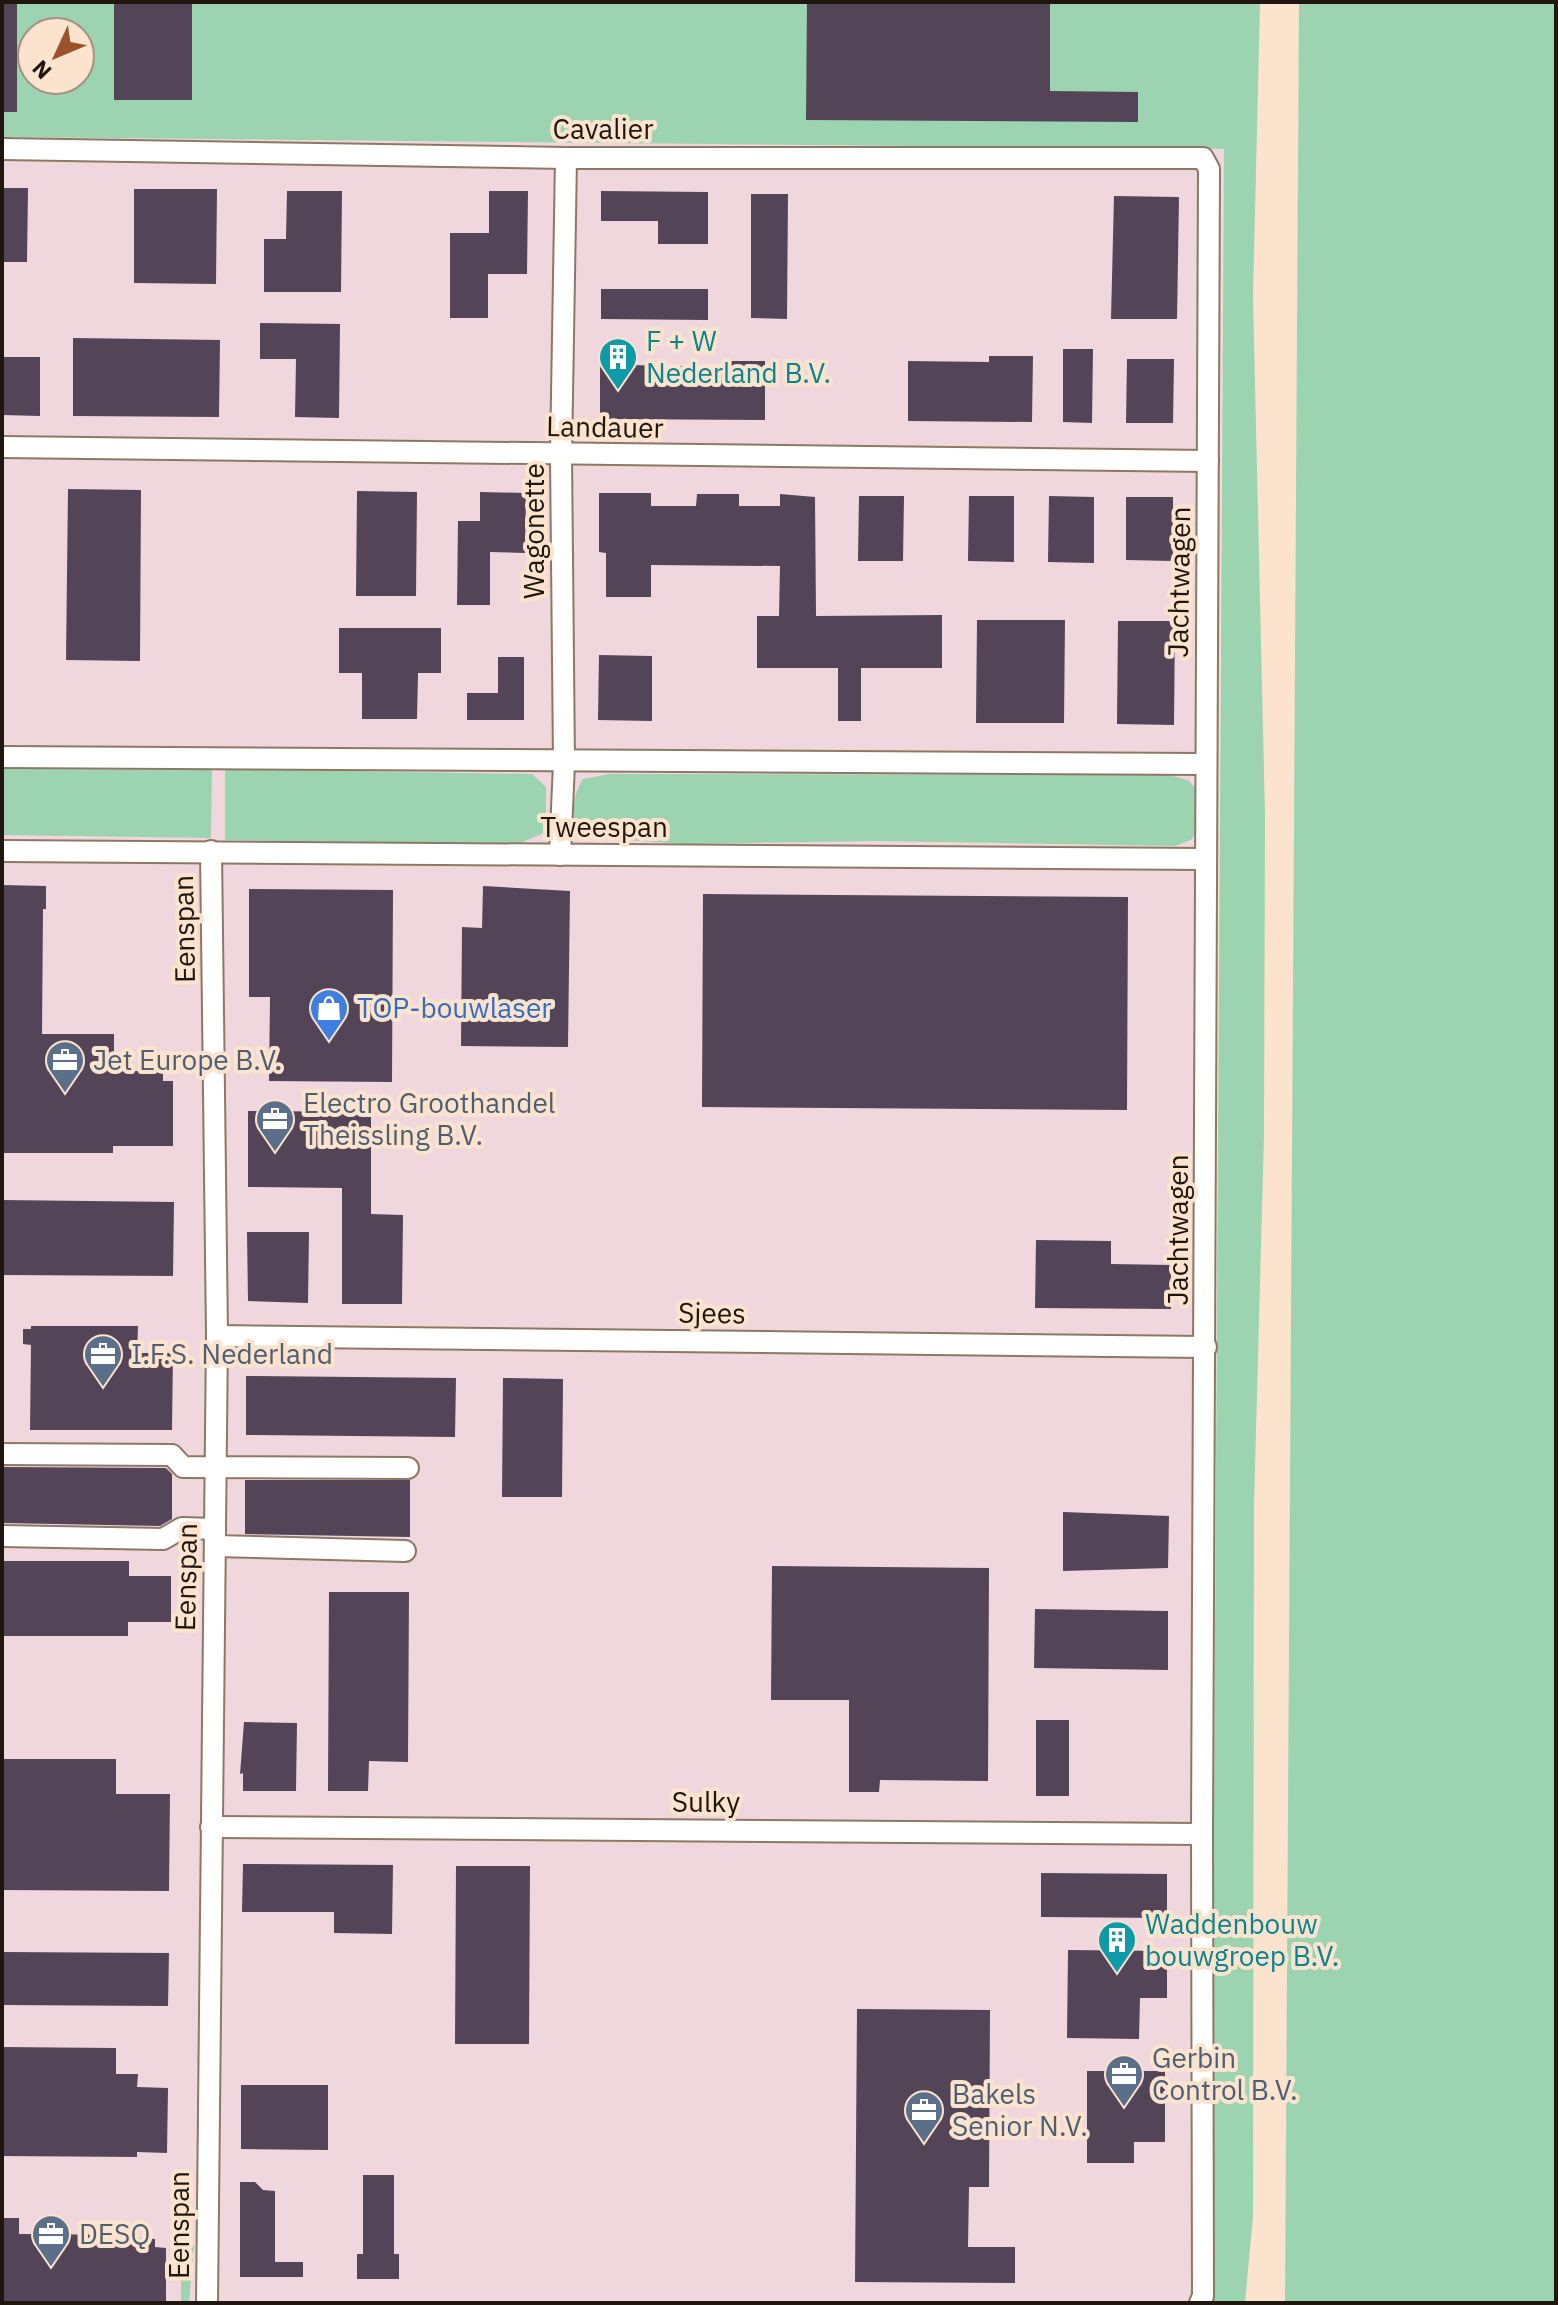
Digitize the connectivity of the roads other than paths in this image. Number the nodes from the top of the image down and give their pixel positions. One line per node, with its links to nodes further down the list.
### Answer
1 (2, 149): 2 (street, Cavalier)
2 (566, 158): 3 (street, Cavalier); 5 (street, Wagonette)
3 (1203, 158): 6 (street, Jachtwagen)
4 (2, 447): 5 (street, Landauer)
5 (561, 455): 6 (street, Landauer); 8 (street, Wagonette)
6 (1208, 461): 9 (street, Jachtwagen)
7 (2, 757): 8 (street)
8 (564, 763): 9 (street); 12 (street, Wagonette)
9 (1205, 764): 13 (street, Jachtwagen)
10 (2, 851): 11 (street, Tweespan)
11 (211, 851): 12 (street, Tweespan); 14 (street, Eenspan)
12 (560, 855): 13 (street, Tweespan)
13 (1206, 859): 15 (street, Jachtwagen)
14 (217, 1336): 15 (street, Sjees); 17 (street, Eenspan)
15 (1206, 1347): 23 (street, Jachtwagen)
16 (2, 1454): 17 (street)
17 (216, 1466): 18 (street); 20 (street, Eenspan)
18 (408, 1468)
19 (2, 1536): 20 (street)
20 (215, 1538): 21 (street); 22 (street, Eenspan)
21 (405, 1551)
22 (211, 1827): 23 (street, Sulky); 24 (street, Eenspan)
23 (1202, 1834): 25 (street, Jachtwagen)
24 (207, 2303)
25 (1200, 2303)

